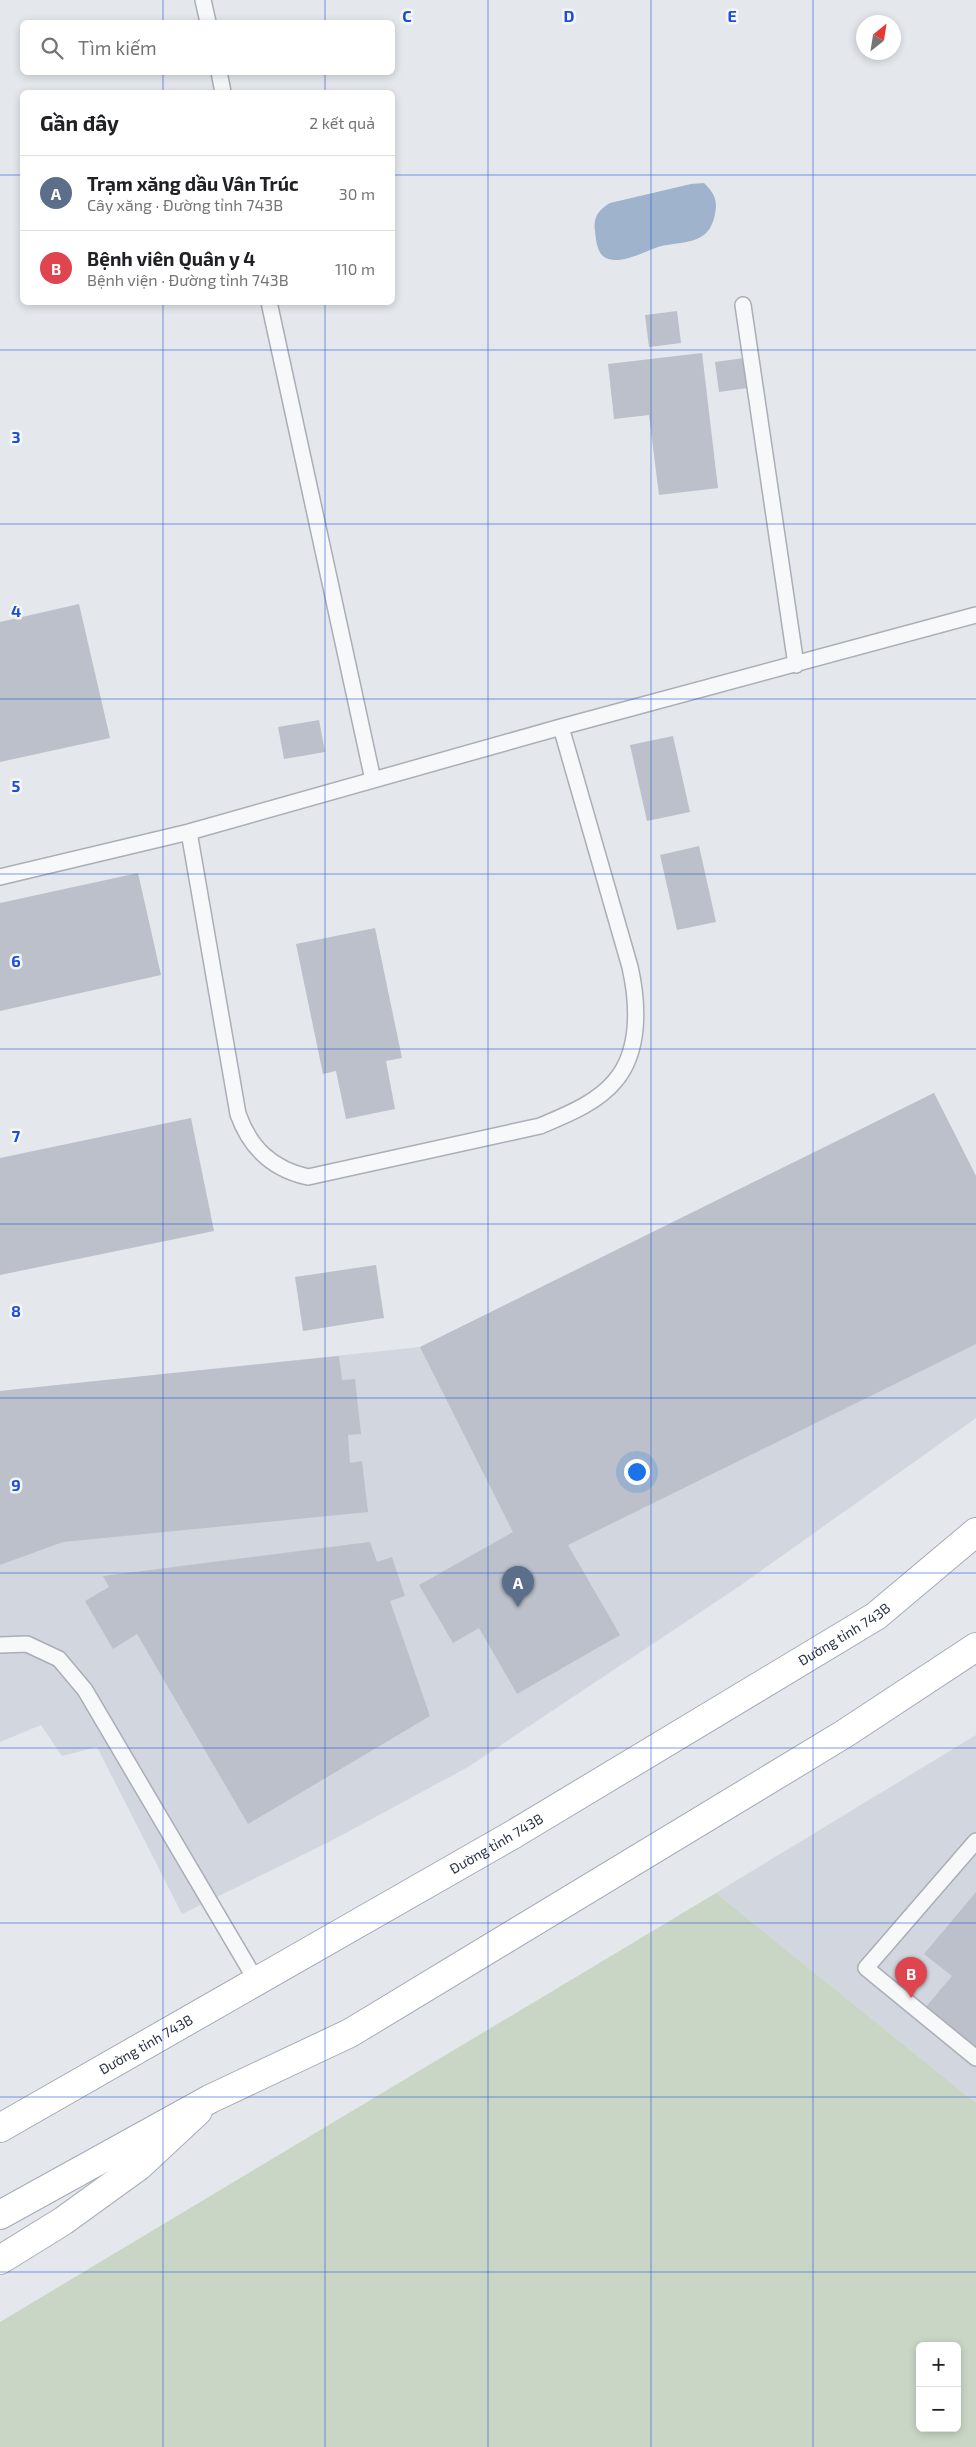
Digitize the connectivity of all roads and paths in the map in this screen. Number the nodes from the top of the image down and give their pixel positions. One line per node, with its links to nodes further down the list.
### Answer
1 (203, 0): 2 (lane)
2 (208, 20)
3 (219, 75): 4 (lane)
4 (222, 90)
5 (270, 305): 10 (lane)
6 (743, 305): 8 (lane)
7 (976, 615): 8 (lane)
8 (796, 665): 9 (lane)
9 (561, 727): 10 (lane); 11 (lane)
10 (373, 780): 11 (lane)
11 (189, 832): 12 (lane)
12 (0, 877)
13 (976, 1532): 17 (main road, Đường tỉnh 743B)
14 (0, 1645): 17 (lane)
15 (976, 1647): 19 (main road)
16 (976, 1841): 18 (lane)
17 (257, 1982): 20 (main road, Đường tỉnh 743B)
18 (976, 2058)
19 (210, 2099): 21 (main road); 22 (main road)
20 (0, 2128)
21 (0, 2215)
22 (0, 2260)

